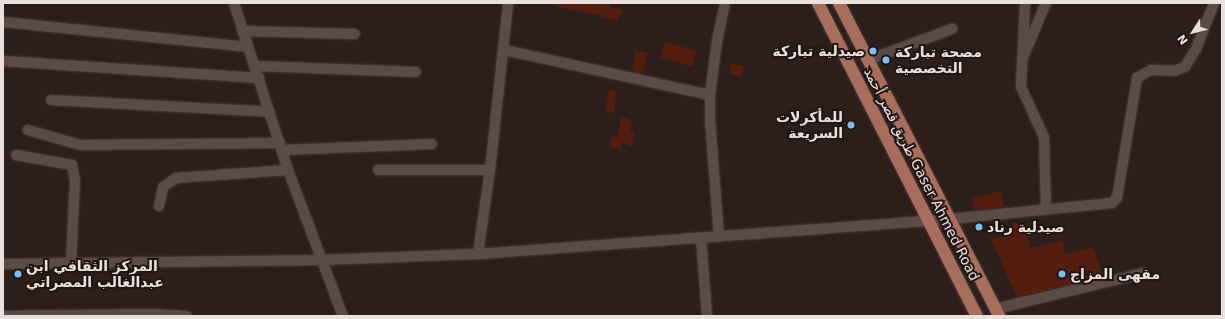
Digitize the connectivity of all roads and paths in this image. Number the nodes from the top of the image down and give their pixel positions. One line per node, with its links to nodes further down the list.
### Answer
1 (234, 3): 11 (street)
2 (508, 3): 14 (street)
3 (726, 3): 21 (street)
4 (818, 3): 34 (main road, طريق قصر أحمد Gaser Ahmed Road)
5 (839, 3): 15 (main road, طريق قصر أحمد Gaser Ahmed Road)
6 (1025, 3): 17 (street)
7 (1046, 3): 17 (street)
8 (1214, 3): 32 (street)
9 (3, 22): 13 (street)
10 (952, 29): 15 (street)
11 (242, 31): 12 (street); 13 (street)
12 (355, 34)
13 (248, 47): 18 (street)
14 (504, 50): 21 (street); 30 (street)
15 (868, 60): 33 (main road, طريق قصر أحمد Gaser Ahmed Road)
16 (3, 61): 20 (street)
17 (1020, 64): 32 (street)
18 (255, 66): 19 (street); 20 (street)
19 (416, 72)
20 (259, 78): 23 (street)
21 (710, 95): 35 (street)
22 (51, 100): 23 (street)
23 (270, 112): 26 (street)
24 (28, 130): 26 (street)
25 (432, 144): 26 (street)
26 (281, 146): 28 (street)
27 (16, 155): 40 (street)
28 (288, 170): 31 (street); 38 (street)
29 (378, 170): 30 (street)
30 (490, 170): 37 (street)
31 (159, 206)
32 (1046, 208): 33 (street)
33 (950, 219): 34 (street); 42 (main road, طريق قصر أحمد Gaser Ahmed Road)
34 (928, 220): 35 (street); 48 (main road, طريق قصر أحمد Gaser Ahmed Road)
35 (719, 237): 36 (street)
36 (701, 238): 37 (street); 47 (street)
37 (478, 254): 38 (street)
38 (321, 260): 40 (street); 46 (street)
39 (3, 264): 40 (street)
40 (70, 264)
41 (1144, 273): 42 (street)
42 (997, 312)
43 (118, 315): 44 (street); 45 (street)
44 (3, 316)
45 (187, 316)
46 (343, 316)
47 (708, 316)
48 (977, 316)

